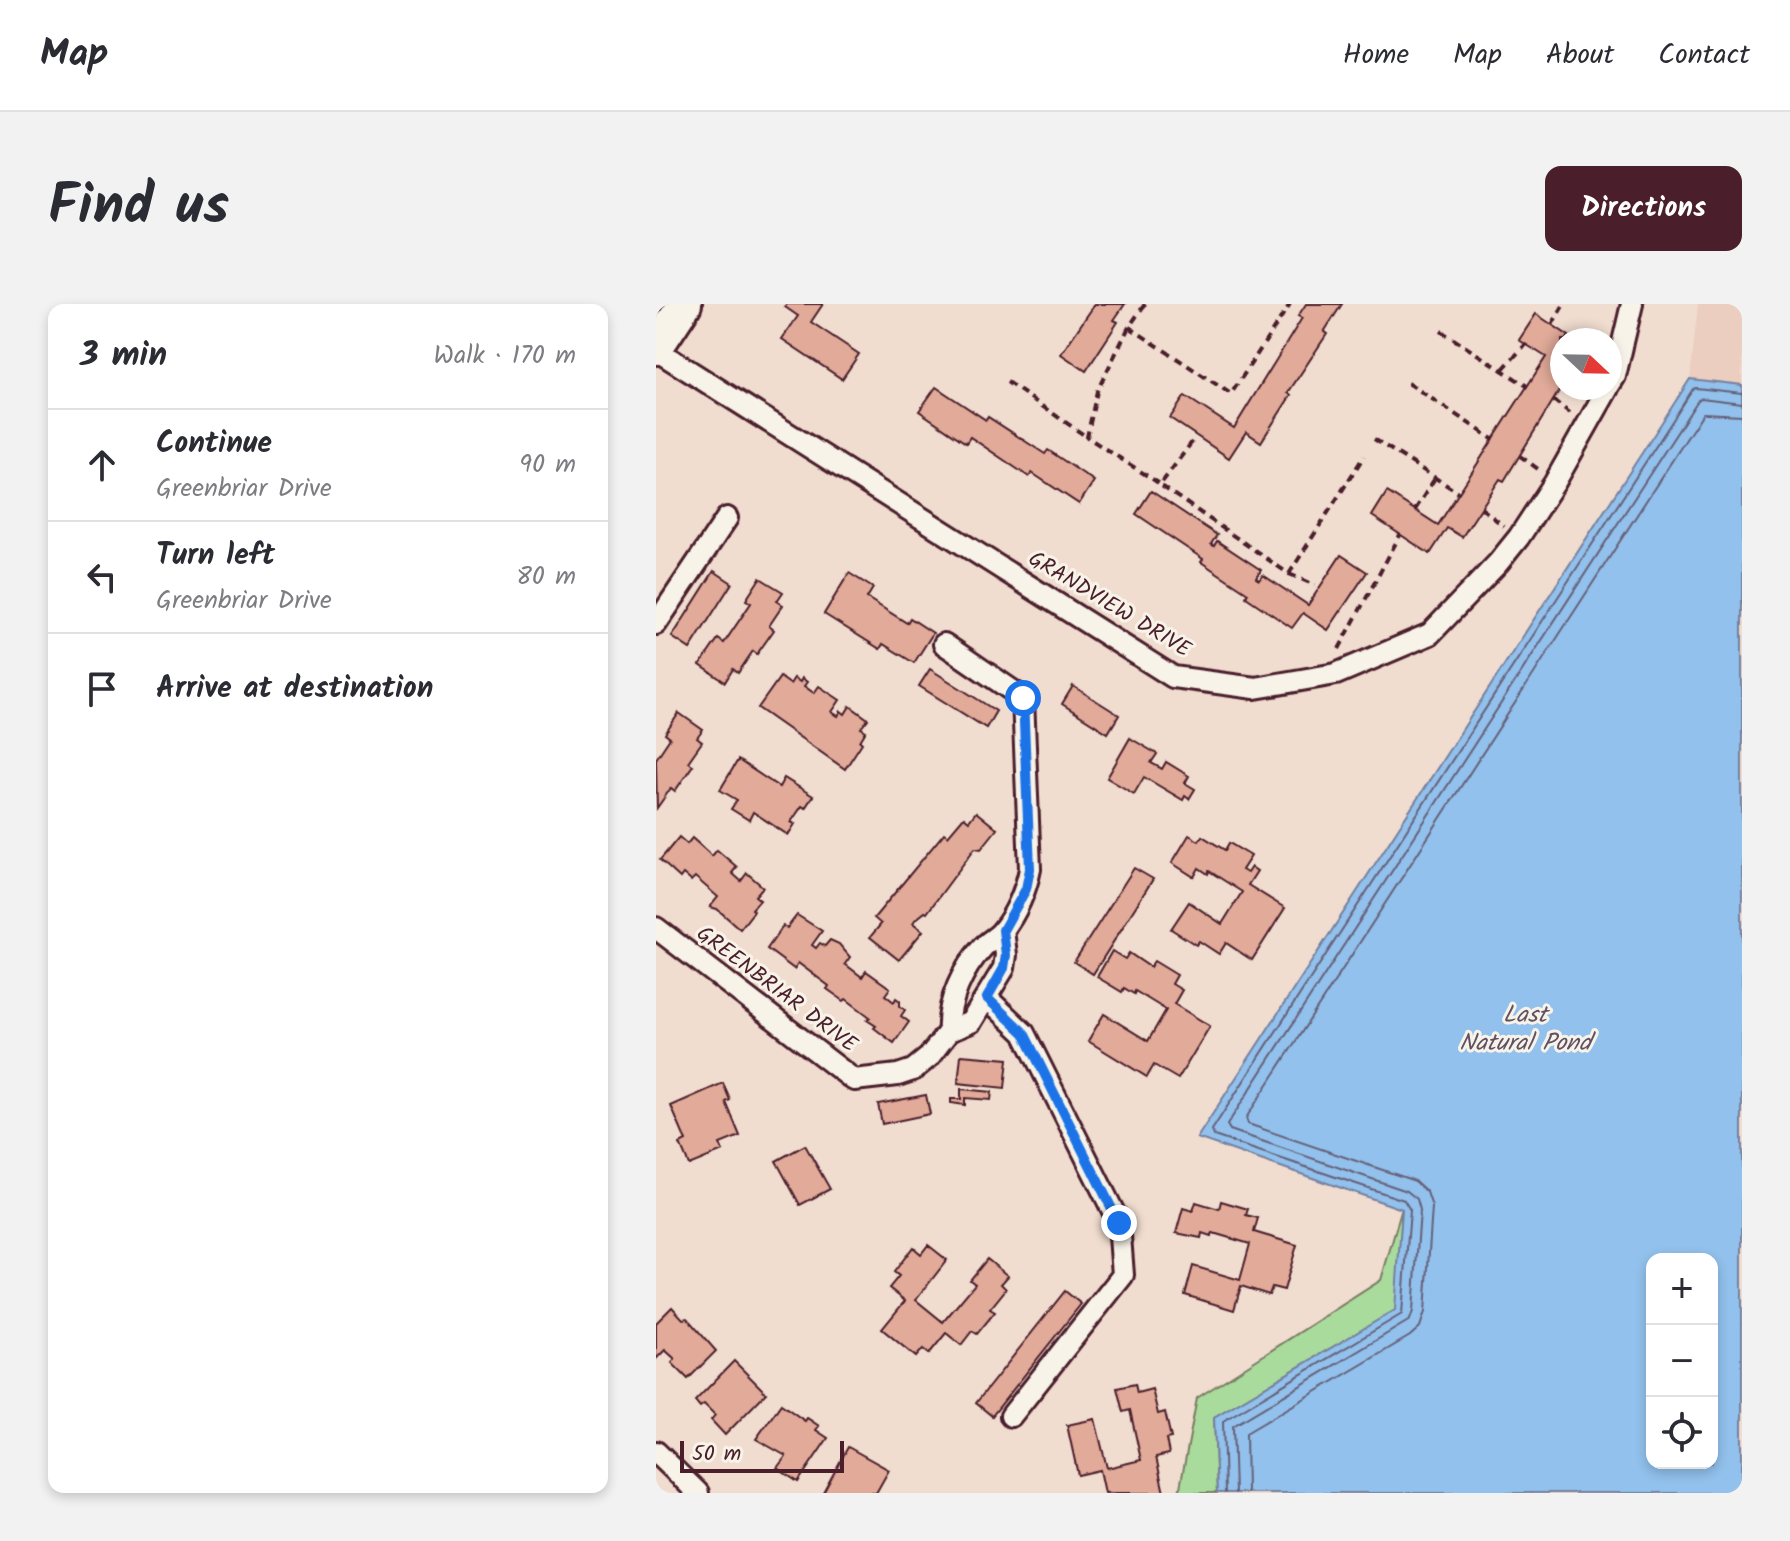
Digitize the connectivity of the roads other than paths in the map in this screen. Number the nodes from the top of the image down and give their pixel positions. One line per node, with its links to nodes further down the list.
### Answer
1 (685, 304): 4 (main road)
2 (1632, 304): 3 (street, GRANDVIEW DRIVE)
3 (1622, 346)
4 (656, 349): 5 (street, GRANDVIEW DRIVE)
5 (1601, 400)
6 (727, 518): 7 (street)
7 (656, 624)
8 (944, 644): 10 (street, GREENBRIAR DRIVE)
9 (656, 928): 12 (street, GREENBRIAR DRIVE)
10 (1003, 930): 11 (street, GREENBRIAR DRIVE); 12 (street, GREENBRIAR DRIVE)
11 (987, 998): 12 (street, GREENBRIAR DRIVE); 13 (street)
12 (949, 1031)
13 (1011, 1416)
14 (656, 1452): 15 (street)
15 (698, 1493)

